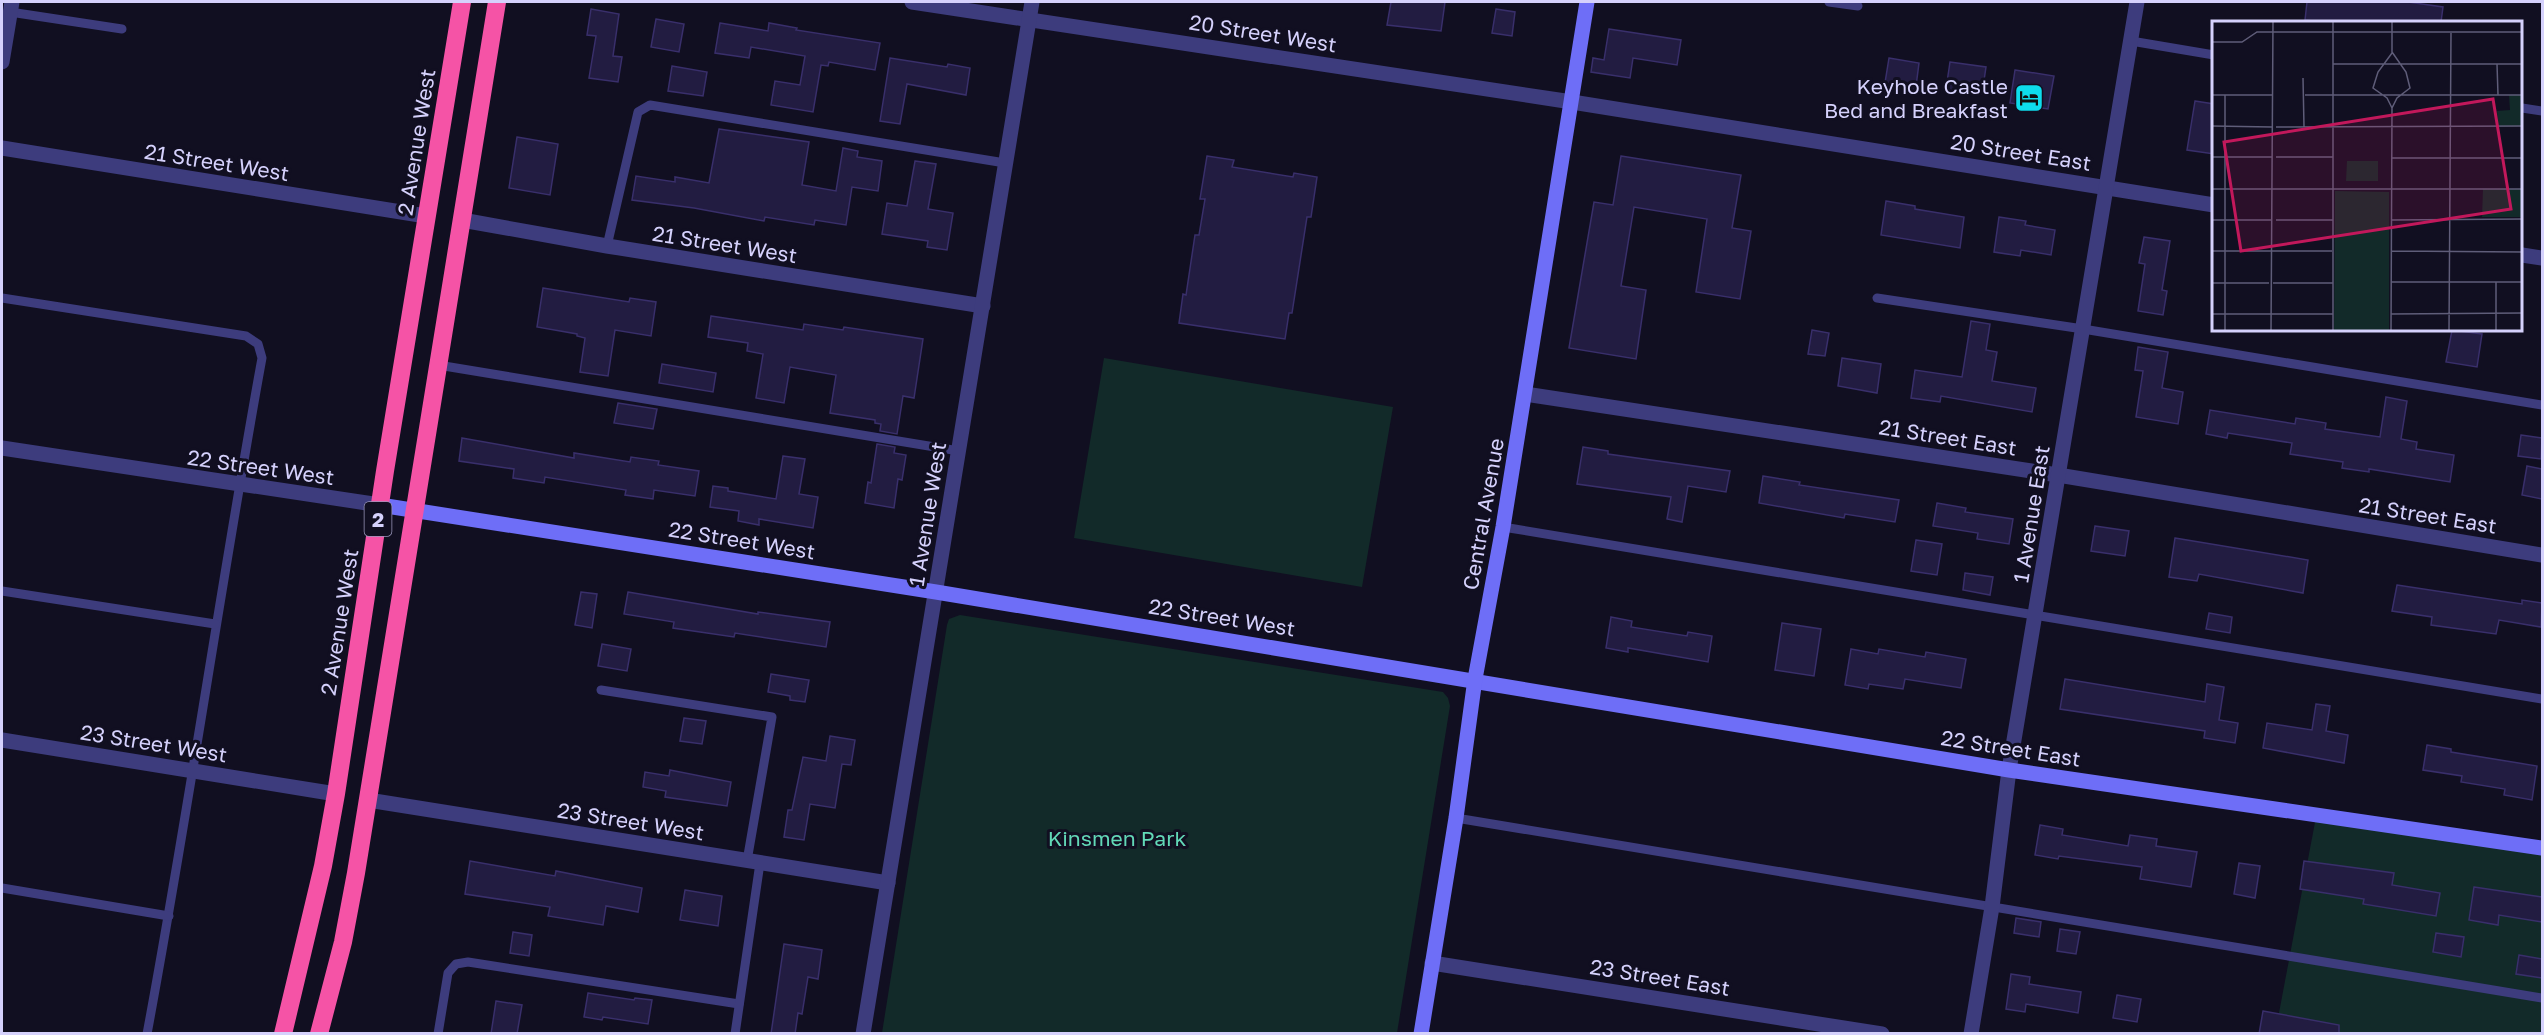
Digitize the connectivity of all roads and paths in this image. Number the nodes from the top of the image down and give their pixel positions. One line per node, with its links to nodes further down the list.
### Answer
1 (462, 2): 22 (highway, 2 Avenue West / 2)
2 (497, 2): 23 (highway, 2)
3 (912, 2): 10 (street, 20 Street West)
4 (1032, 2): 10 (street, 1 Avenue West)
5 (1587, 2): 15 (street, Central Avenue)
6 (1829, 2): 8 (lane)
7 (2137, 2): 12 (street, 1 Avenue East)
8 (1858, 6)
9 (11, 7): 11 (lane); 14 (street)
10 (1029, 19): 15 (street, 20 Street West); 19 (street, 1 Avenue West)
11 (122, 28)
12 (2131, 41): 13 (lane); 20 (street, 1 Avenue East)
13 (2212, 55)
14 (2, 62)
15 (1572, 102): 20 (street, 20 Street East); 32 (street, Central Avenue)
16 (2523, 108): 17 (lane)
17 (2542, 111)
18 (2, 148): 22 (street, 21 Street West)
19 (1005, 163): 24 (lane); 29 (street, 1 Avenue West)
20 (2106, 186): 21 (street, 20 Street East); 30 (street, 1 Avenue East)
21 (2212, 205)
22 (426, 216): 38 (highway, 2 Avenue West / 2)
23 (462, 220): 24 (street, 21 Street West); 31 (highway, 2)
24 (607, 246): 29 (street, 21 Street West)
25 (2523, 255): 26 (street)
26 (2542, 258)
27 (2, 298): 37 (lane)
28 (1877, 298): 30 (lane)
29 (983, 306): 35 (street, 1 Avenue West)
30 (2083, 329): 33 (lane); 36 (street, 1 Avenue East)
31 (438, 365): 35 (lane); 39 (highway, 2)
32 (1525, 394): 36 (street, 21 Street East); 40 (street, Central Avenue)
33 (2542, 405)
34 (2, 448): 37 (street, 22 Street West)
35 (959, 451): 43 (street, 1 Avenue West)
36 (2058, 475): 41 (street, 21 Street East); 44 (street, 1 Avenue East)
37 (239, 485): 38 (street, 22 Street West); 45 (lane)
38 (380, 505): 39 (street, 22 Street West); 52 (highway, 2 Avenue West / 2)
39 (414, 511): 43 (street, 22 Street West); 53 (highway, 2)
40 (1503, 527): 44 (lane); 46 (street, Central Avenue)
41 (2542, 555)
42 (2, 591): 45 (lane)
43 (936, 592): 46 (street, 22 Street West); 57 (street, 1 Avenue West)
44 (2036, 616): 48 (lane); 51 (street, 1 Avenue East)
45 (215, 624): 50 (lane)
46 (1475, 679): 51 (street, 22 Street East); 54 (street, Central Avenue)
47 (601, 690): 56 (lane)
48 (2542, 699)
49 (2, 740): 50 (street, 23 Street West)
50 (192, 770): 52 (street, 23 Street West); 60 (lane)
51 (2009, 770): 55 (street, 22 Street East); 59 (street, 1 Avenue East)
52 (336, 794): 65 (highway, 2 Avenue West / 2)
53 (368, 800): 56 (street, 23 Street West); 66 (highway, 2)
54 (1456, 818): 59 (lane); 61 (street, Central Avenue)
55 (2542, 848)
56 (754, 862): 57 (street, 23 Street West); 63 (lane)
57 (888, 883): 69 (street, 1 Avenue West)
58 (2, 888): 60 (lane)
59 (1992, 907): 62 (lane); 72 (street, 1 Avenue East)
60 (169, 916): 64 (lane)
61 (1432, 963): 70 (street, Central Avenue); 71 (street, 23 Street East)
62 (2542, 998)
63 (739, 1004): 67 (lane); 68 (lane)
64 (147, 1034)
65 (283, 1034)
66 (319, 1034)
67 (438, 1034)
68 (735, 1034)
69 (863, 1034)
70 (1421, 1034)
71 (1882, 1034)
72 (1971, 1034)

